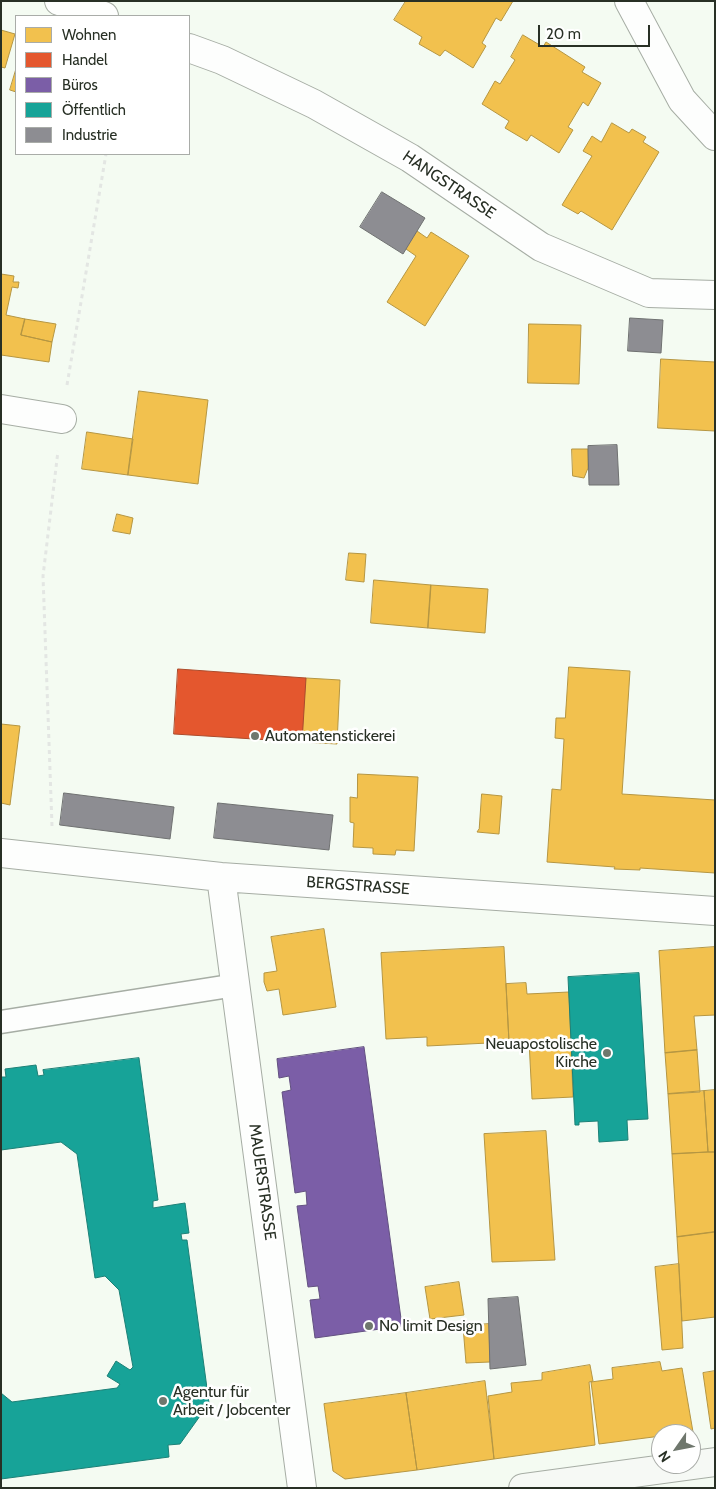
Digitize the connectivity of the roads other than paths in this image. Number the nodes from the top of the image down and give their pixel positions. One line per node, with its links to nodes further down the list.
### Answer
1 (59, 1): 3 (street)
2 (629, 1): 5 (street)
3 (101, 15)
4 (190, 48): 6 (street, HANGSTRASSE)
5 (715, 136)
6 (715, 294)
7 (1, 408): 8 (street)
8 (62, 419)
9 (1, 853): 10 (street, BERGSTRASSE)
10 (221, 877): 11 (street, BERGSTRASSE); 12 (street, MAUERSTRASSE)
11 (715, 911)
12 (236, 985): 13 (lane); 15 (street, MAUERSTRASSE)
13 (1, 1022)
14 (715, 1462): 16 (main road)
15 (302, 1488)
16 (523, 1488)

